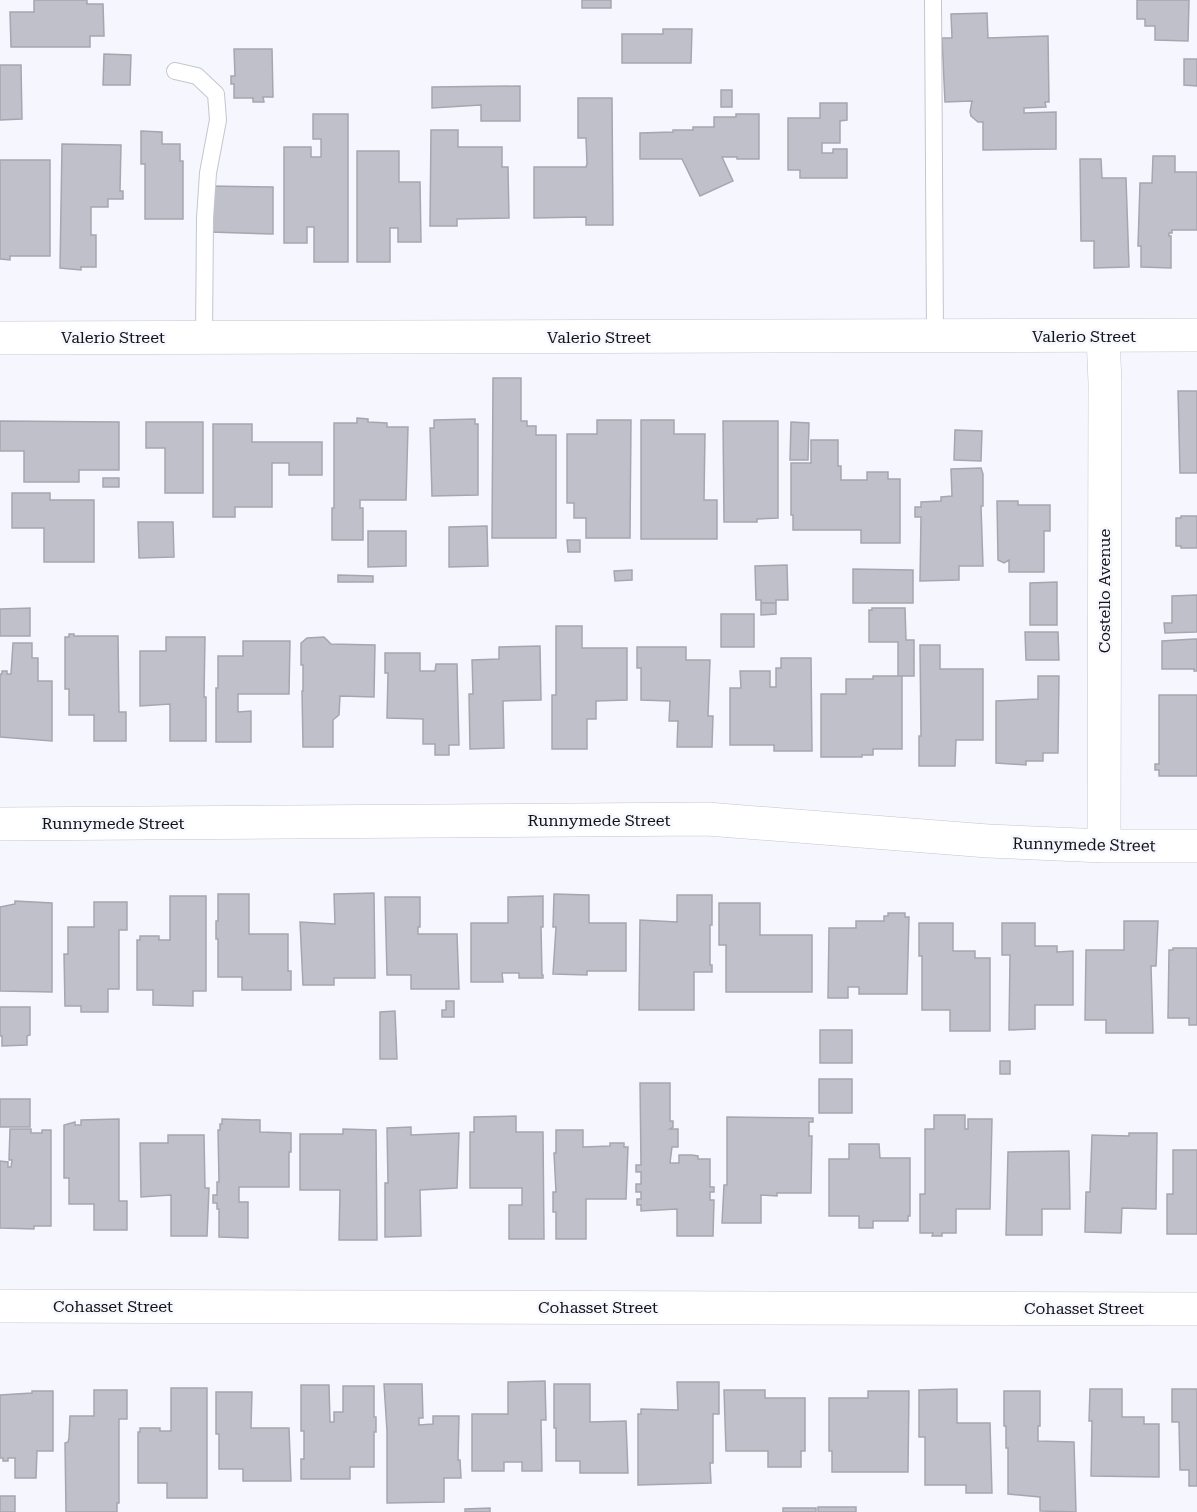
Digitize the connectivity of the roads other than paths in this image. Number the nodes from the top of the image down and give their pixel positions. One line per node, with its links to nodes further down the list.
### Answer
1 (933, 0): 6 (lane)
2 (175, 72): 5 (lane)
3 (1197, 335): 4 (street, Valerio Street)
4 (1103, 336): 6 (street, Valerio Street); 9 (street, Costello Avenue)
5 (204, 337): 6 (street, Valerio Street); 7 (street, Valerio Street)
6 (935, 337)
7 (0, 338)
8 (0, 824): 9 (street, Runnymede Street)
9 (1104, 846): 10 (street, Runnymede Street)
10 (1197, 846)
11 (0, 1306): 12 (street, Cohasset Street)
12 (1197, 1309)

